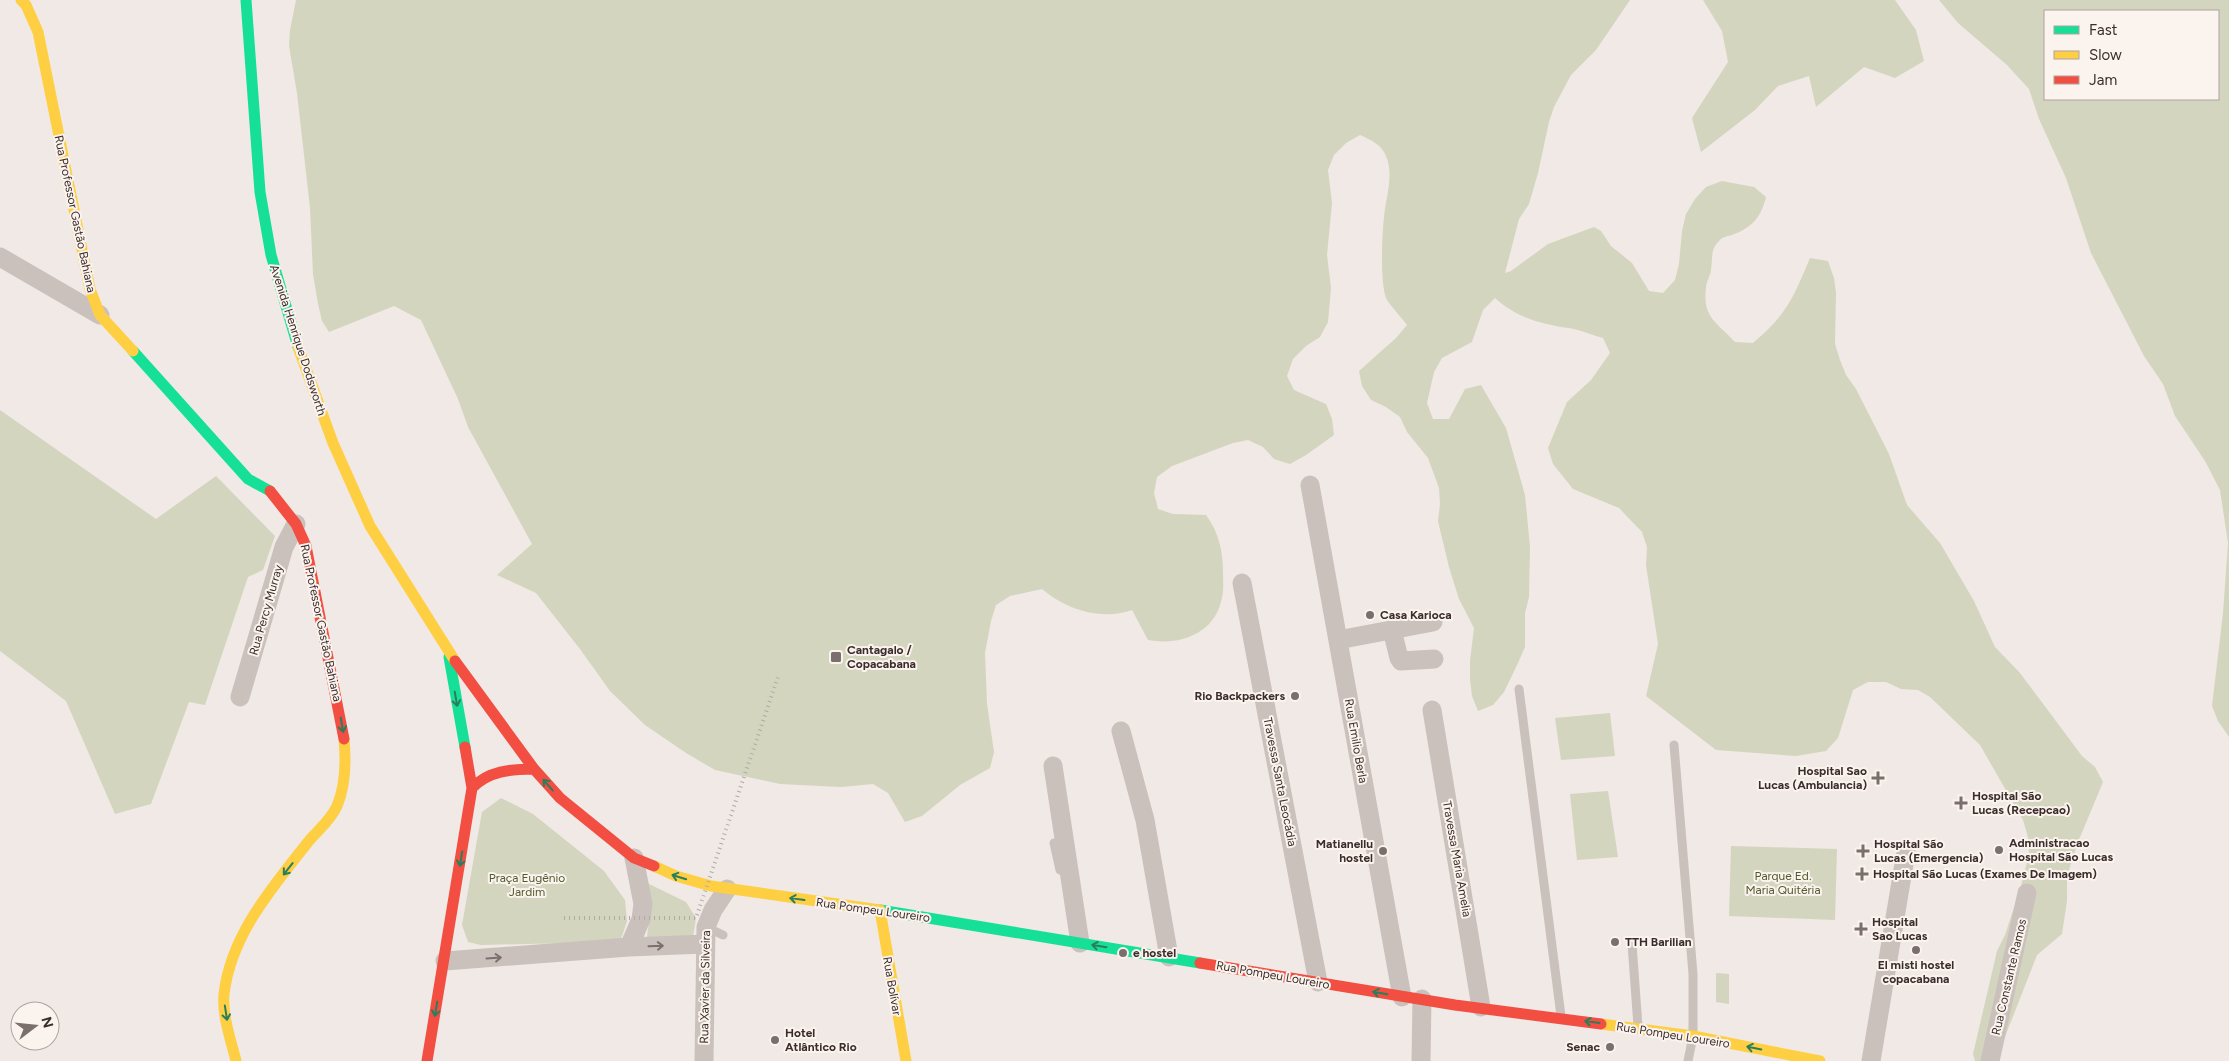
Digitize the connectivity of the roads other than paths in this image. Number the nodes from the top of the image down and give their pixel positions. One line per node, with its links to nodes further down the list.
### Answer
1 (21, 0): 4 (street, Rua Professor Gastão Bahiana)
2 (246, 0): 11 (street, Avenida Henrique Dodsworth)
3 (0, 257): 4 (street)
4 (100, 315): 6 (street, Rua Professor Gastão Bahiana)
5 (1310, 485): 10 (street, Rua Emilio Berla)
6 (296, 524): 14 (street, Rua Percy Murray); 41 (street, Rua Professor Gastão Bahiana, one-way to 41)
7 (1242, 583): 34 (street, Travessa Santa Leocádia)
8 (1432, 622): 9 (street)
9 (1392, 630): 10 (street); 12 (street)
10 (1338, 640): 35 (street, Rua Emilio Berla)
11 (448, 651): 19 (street); 20 (street, one-way to 20)
12 (1434, 659)
13 (1519, 689): 38 (lane)
14 (240, 697)
15 (1432, 710): 37 (street, Travessa Maria Amelia)
16 (1121, 731): 32 (street)
17 (1674, 745): 40 (lane)
18 (1054, 766): 29 (street)
19 (534, 769): 20 (street); 23 (street, one-way to 19)
20 (472, 788): 33 (street, one-way to 33)
21 (1054, 843): 29 (lane)
22 (1906, 852): 48 (street)
23 (634, 858): 24 (street, one-way to 23); 31 (street)
24 (726, 889): 26 (street, Rua Pompeu Loureiro, one-way to 24); 28 (street, Rua Xavier da Silveira)
25 (2027, 893): 49 (street, Rua Constante Ramos)
26 (880, 910): 29 (street, Rua Pompeu Loureiro); 44 (street, Rua Bolívar)
27 (723, 935): 28 (lane)
28 (706, 936): 31 (street, one-way to 28); 43 (street, Rua Xavier da Silveira)
29 (1076, 942): 32 (street, Rua Pompeu Loureiro, one-way to 29)
30 (1632, 944): 39 (lane)
31 (629, 947): 33 (street, one-way to 31)
32 (1169, 957): 34 (street, Rua Pompeu Loureiro)
33 (445, 961): 42 (street, one-way to 42)
34 (1318, 982): 35 (street, Rua Pompeu Loureiro, one-way to 34)
35 (1402, 997): 36 (street, Rua Pompeu Loureiro)
36 (1422, 999): 37 (street, Rua Pompeu Loureiro); 45 (street)
37 (1481, 1007): 38 (street, Rua Pompeu Loureiro)
38 (1561, 1018): 39 (street, Rua Pompeu Loureiro, one-way to 38)
39 (1638, 1028): 40 (street, Rua Pompeu Loureiro)
40 (1693, 1036): 46 (lane); 47 (street, Rua Pompeu Loureiro, one-way to 40)
41 (236, 1061)
42 (427, 1061)
43 (704, 1061)
44 (906, 1061)
45 (1421, 1061)
46 (1688, 1061)
47 (1820, 1061)
48 (1871, 1061)
49 (1990, 1061)

